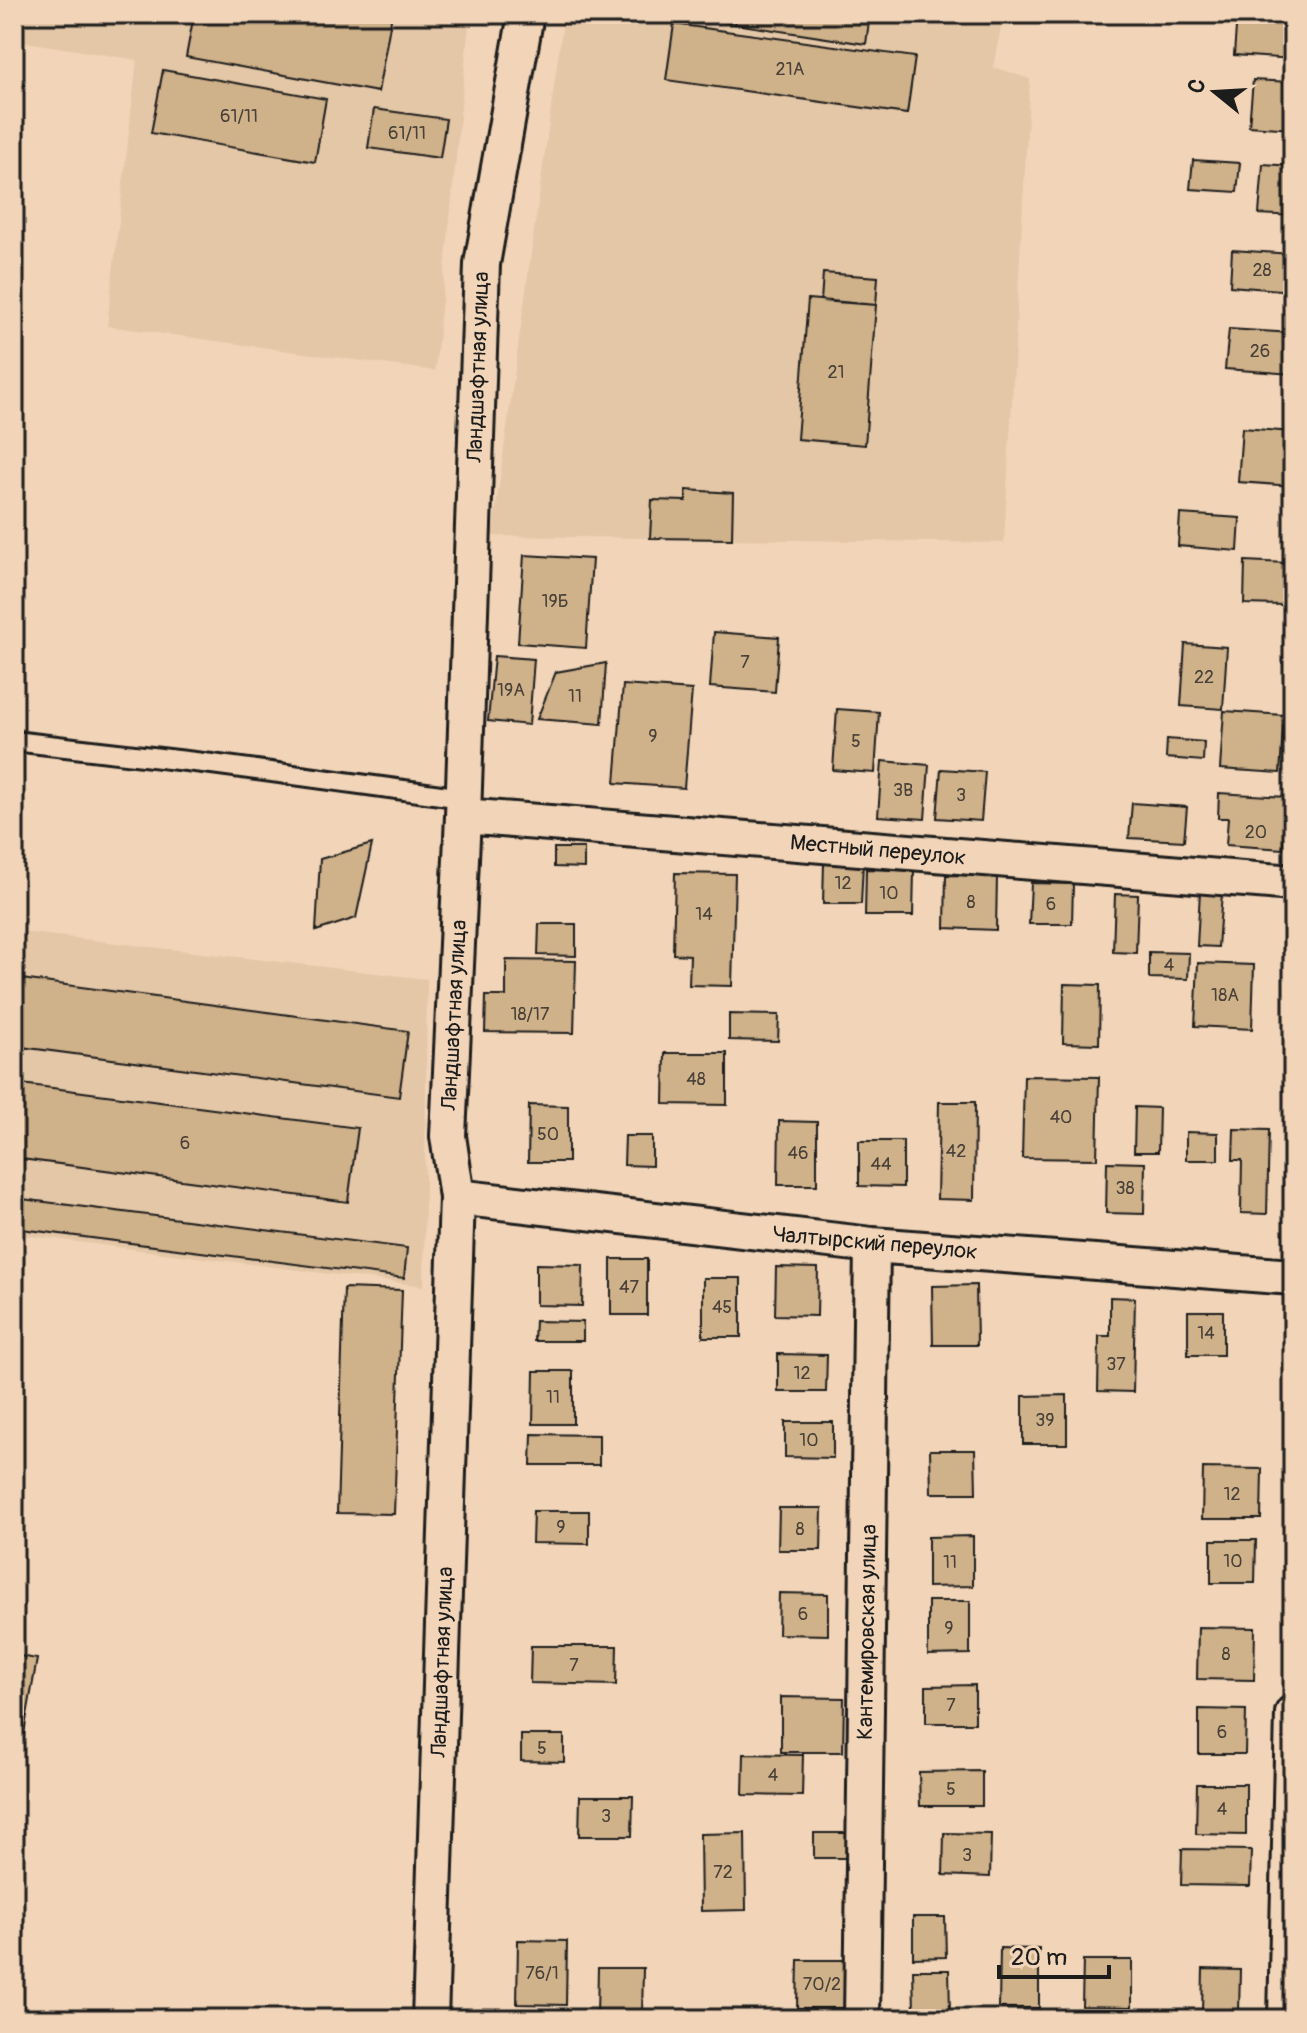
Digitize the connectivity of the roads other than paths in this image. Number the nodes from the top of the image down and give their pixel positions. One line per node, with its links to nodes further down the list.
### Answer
1 (526, 14): 3 (street, Ландшафтная улица)
2 (14, 741): 3 (lane)
3 (463, 807): 4 (street, Местный переулок); 5 (street, Ландшафтная улица)
4 (1293, 883)
5 (457, 1197): 6 (street, Чалтырский переулок); 9 (street, Ландшафтная улица)
6 (872, 1245): 7 (street, Чалтырский переулок); 10 (street, Кантемировская улица)
7 (1293, 1277)
8 (1293, 1713): 11 (street)
9 (430, 2019)
10 (862, 2019)
11 (1286, 2019)

